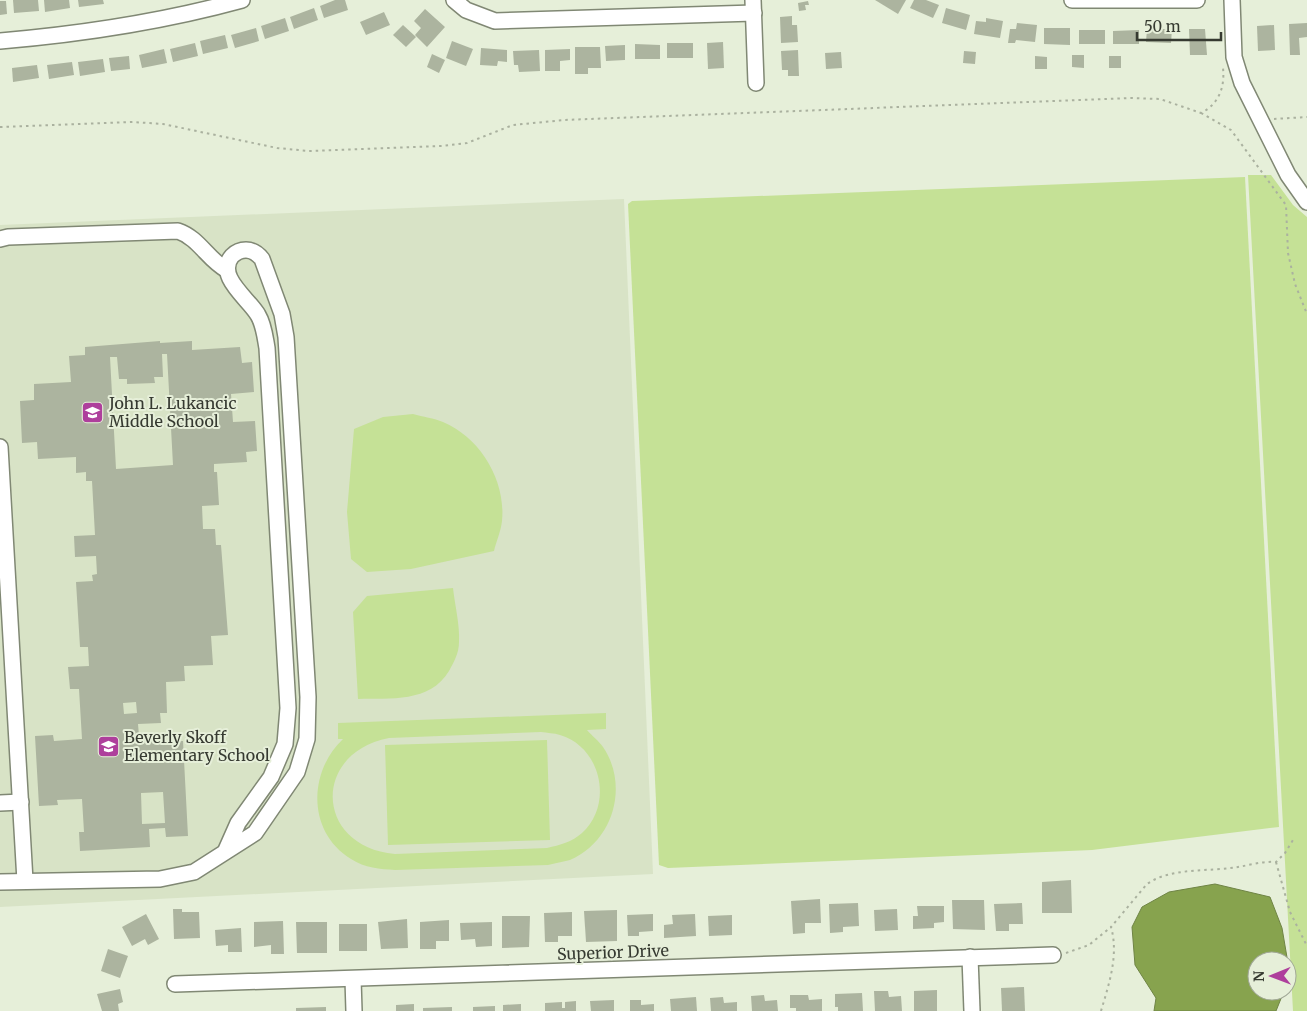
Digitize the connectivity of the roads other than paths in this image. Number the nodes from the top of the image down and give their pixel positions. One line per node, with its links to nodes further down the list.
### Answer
1 (242, 0): 7 (street)
2 (454, 0): 6 (street)
3 (1072, 0): 4 (street)
4 (1197, 0)
5 (1232, 0): 9 (street)
6 (753, 6): 8 (street)
7 (0, 41)
8 (756, 82)
9 (1307, 202)
10 (0, 239): 11 (street)
11 (227, 270): 16 (street); 16 (street)
12 (0, 447): 13 (street)
13 (5, 617): 14 (street)
14 (21, 802): 15 (street); 17 (street)
15 (0, 803)
16 (226, 850): 17 (street)
17 (25, 881): 18 (street)
18 (0, 882)
19 (1053, 955): 20 (street, Superior Drive)
20 (970, 957): 21 (street, Superior Drive); 24 (street)
21 (353, 979): 22 (street, Superior Drive); 23 (street)
22 (175, 984)
23 (354, 1011)
24 (972, 1011)

